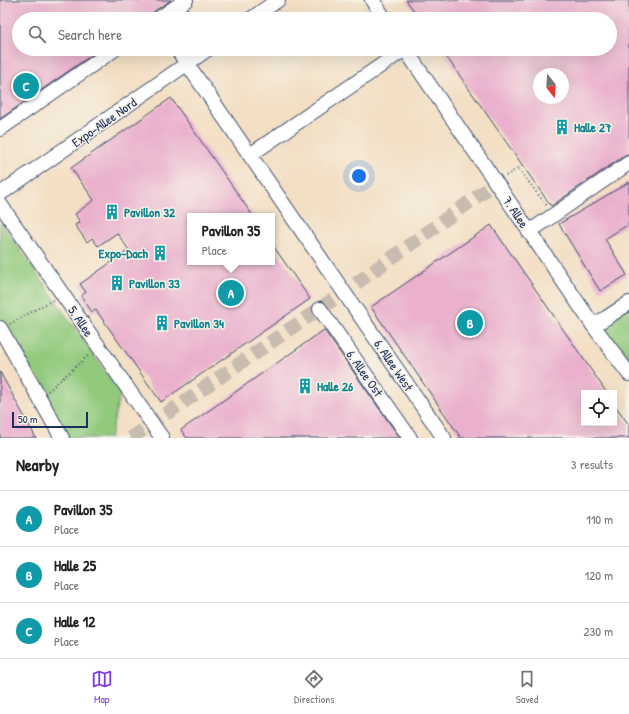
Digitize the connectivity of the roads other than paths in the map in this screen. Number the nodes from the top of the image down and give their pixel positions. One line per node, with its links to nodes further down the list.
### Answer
1 (186, 0): 4 (lane)
2 (278, 0): 5 (lane)
3 (372, 0): 6 (lane)
4 (168, 12)
5 (261, 12)
6 (380, 12)
7 (105, 56): 13 (lane)
8 (182, 56): 12 (lane, 6. Allee West)
9 (198, 56): 12 (lane, Expo-Allee Nord)
10 (395, 56): 14 (lane)
11 (410, 56): 18 (lane, 7. Allee)
12 (187, 64): 14 (lane, 6. Allee West); 16 (lane, Expo-Allee Nord)
13 (0, 129)
14 (250, 155): 27 (lane, 6. Allee West)
15 (629, 163): 18 (lane)
16 (0, 194)
17 (0, 204): 25 (lane, 5. Allee)
18 (529, 232): 21 (lane, 7. Allee)
19 (629, 303): 21 (lane)
20 (320, 309): 26 (lane, 6. Allee Ost)
21 (593, 325): 23 (lane, 7. Allee)
22 (0, 329): 24 (lane)
23 (629, 374)
24 (62, 438)
25 (162, 438)
26 (410, 438)
27 (444, 438)

